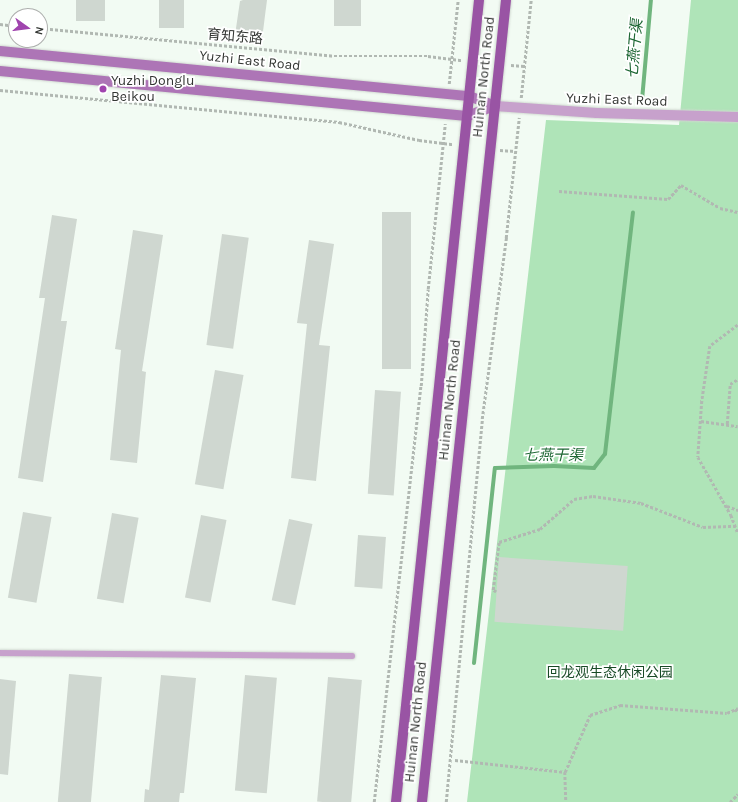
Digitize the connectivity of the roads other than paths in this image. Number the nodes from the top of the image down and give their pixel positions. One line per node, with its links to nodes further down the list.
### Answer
1 (479, 0): 5 (main road, Huinan North Road)
2 (506, 0): 6 (main road, Huinan North Road)
3 (0, 51): 5 (main road, Yuzhi East Road)
4 (0, 71): 7 (main road, Yuzhi East Road)
5 (469, 96): 6 (main road, Yuzhi East Road); 7 (main road, Huinan North Road)
6 (495, 106): 7 (main road, Yuzhi East Road); 8 (street, Yuzhi East Road); 12 (main road, Huinan North Road)
7 (467, 116): 11 (main road, Huinan North Road)
8 (738, 117)
9 (0, 653): 10 (lane)
10 (352, 656)
11 (396, 802)
12 (422, 802)

